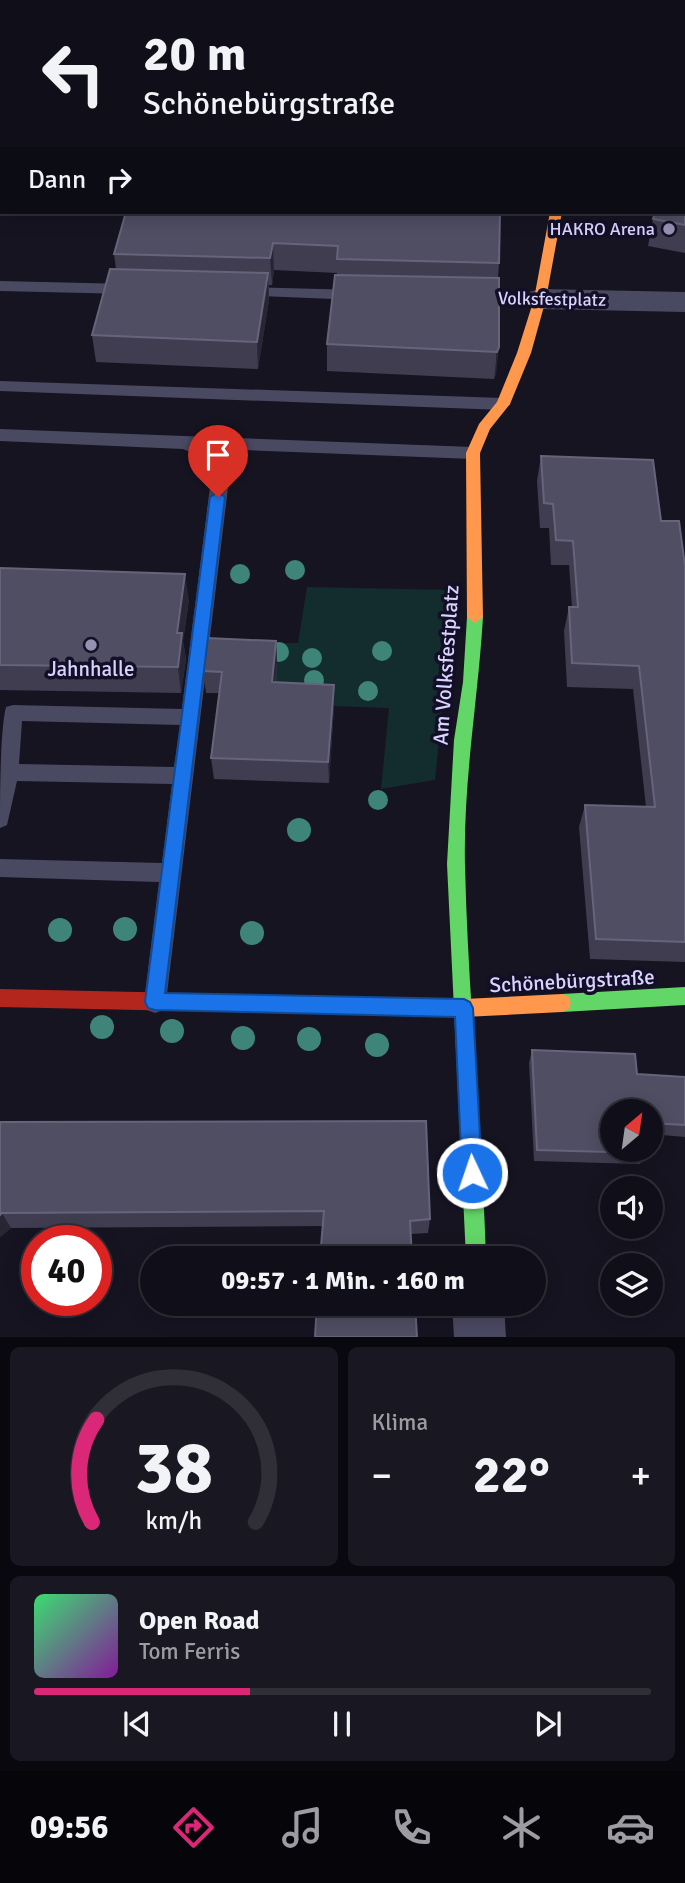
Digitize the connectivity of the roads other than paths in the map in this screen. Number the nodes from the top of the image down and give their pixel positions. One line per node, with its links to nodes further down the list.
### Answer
1 (556, 214): 7 (street, Am Volksfestplatz)
2 (0, 286): 3 (lane)
3 (138, 289)
4 (221, 291): 5 (lane)
5 (374, 295)
6 (457, 297): 7 (lane, Volksfestplatz)
7 (540, 299): 8 (street, Volksfestplatz); 10 (street, Am Volksfestplatz)
8 (685, 302)
9 (0, 386): 10 (lane)
10 (503, 404): 13 (street, Am Volksfestplatz)
11 (0, 435): 12 (lane)
12 (175, 442): 13 (lane); 14 (lane)
13 (473, 453): 23 (street, Am Volksfestplatz)
14 (190, 717): 15 (lane); 16 (lane)
15 (8, 772): 16 (lane); 17 (lane)
16 (182, 776): 19 (lane)
17 (0, 819)
18 (0, 868): 19 (lane)
19 (170, 873): 22 (lane)
20 (685, 996): 23 (street, Schönebürgstraße)
21 (0, 998): 22 (street, Schönebürgstraße)
22 (155, 1002): 23 (street, Schönebürgstraße)
23 (464, 1008): 24 (street, Am Volksfestplatz)
24 (475, 1246)
25 (479, 1316): 26 (street)
26 (480, 1337)

